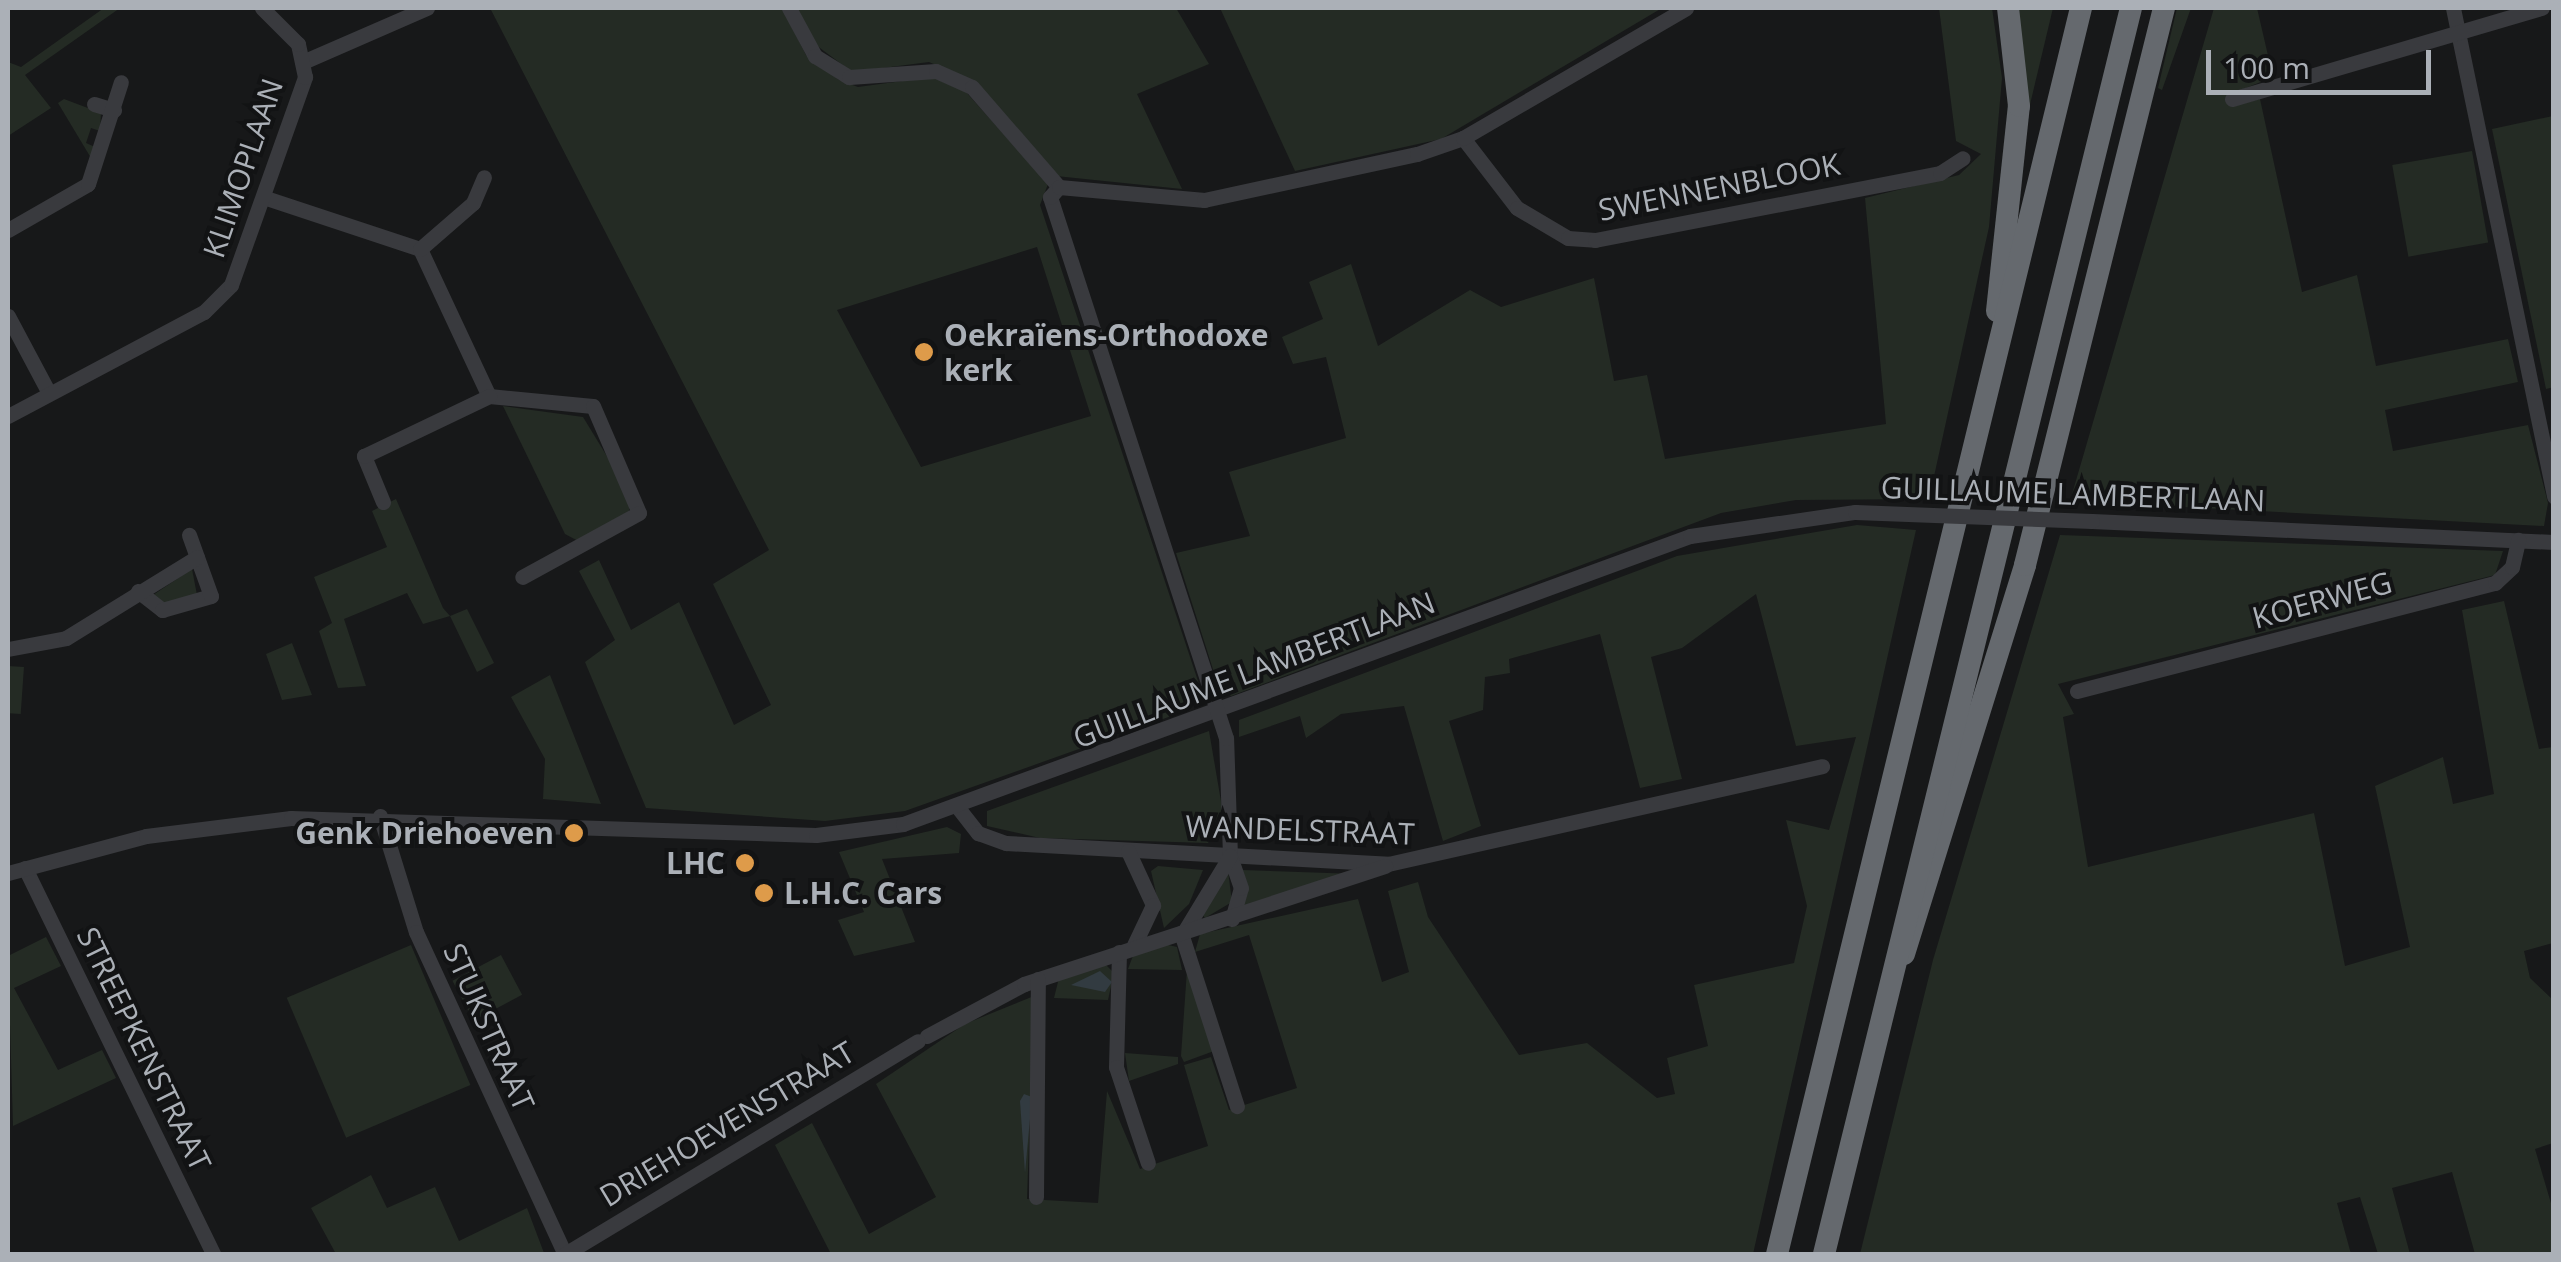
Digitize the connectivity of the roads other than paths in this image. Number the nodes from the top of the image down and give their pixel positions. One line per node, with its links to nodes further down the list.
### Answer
1 (262, 8): 12 (street)
2 (428, 8): 12 (street, KLIMOPLAAN)
3 (790, 8): 20 (street)
4 (1686, 8): 17 (street)
5 (2008, 8): 25 (highway)
6 (2081, 8): 25 (highway)
7 (2131, 8): 51 (highway)
8 (2164, 8): 51 (highway)
9 (2453, 8): 11 (street)
10 (2542, 8): 11 (street)
11 (2458, 32): 14 (street); 29 (street)
12 (306, 61): 21 (street, KLIMOPLAAN)
13 (121, 82): 16 (street)
14 (2232, 99)
15 (94, 104): 16 (street)
16 (114, 110): 22 (street)
17 (1462, 138): 18 (street, SWENNENBLOOK); 20 (street)
18 (1964, 158)
19 (484, 177): 23 (street)
20 (1058, 187): 39 (street)
21 (263, 197): 23 (street); 26 (street, KLIMOPLAAN)
22 (8, 230)
23 (420, 249): 27 (street)
24 (8, 316): 26 (street)
25 (1997, 343): 58 (highway)
26 (49, 393): 28 (street, KLIMOPLAAN)
27 (489, 396): 30 (street); 35 (street)
28 (8, 416)
29 (2554, 497)
30 (383, 502)
31 (189, 535): 34 (street)
32 (2518, 540): 33 (street); 38 (street, KOERWEG); 39 (street, GUILLAUME LAMBERTLAAN, bridge)
33 (2554, 542)
34 (197, 558): 36 (street); 36 (street)
35 (522, 578)
36 (138, 591): 37 (street)
37 (8, 649)
38 (2077, 692)
39 (1219, 714): 41 (street, GUILLAUME LAMBERTLAAN); 44 (street)
40 (1822, 766): 45 (street, WANDELSTRAAT)
41 (959, 809): 42 (street, GUILLAUME LAMBERTLAAN); 43 (street, WANDELSTRAAT)
42 (380, 816): 46 (street, GUILLAUME LAMBERTLAAN); 57 (street, STUKSTRAAT)
43 (1128, 851): 44 (street, WANDELSTRAAT); 50 (street)
44 (1230, 856): 45 (street, WANDELSTRAAT); 48 (street); 49 (street)
45 (1388, 864): 48 (street, DRIEHOEVENSTRAAT)
46 (25, 868): 47 (street, GUILLAUME LAMBERTLAAN); 56 (street, STREEPKENSTRAAT)
47 (8, 873)
48 (1232, 919): 49 (street, DRIEHOEVENSTRAAT)
49 (1182, 932): 50 (street, DRIEHOEVENSTRAAT); 53 (street)
50 (1124, 950): 52 (street, DRIEHOEVENSTRAAT); 54 (street)
51 (1893, 969): 59 (highway)
52 (1038, 979): 55 (street); 57 (street, DRIEHOEVENSTRAAT)
53 (1237, 1106)
54 (1148, 1163)
55 (1036, 1197)
56 (213, 1254)
57 (565, 1254)
58 (1777, 1254)
59 (1824, 1254)

